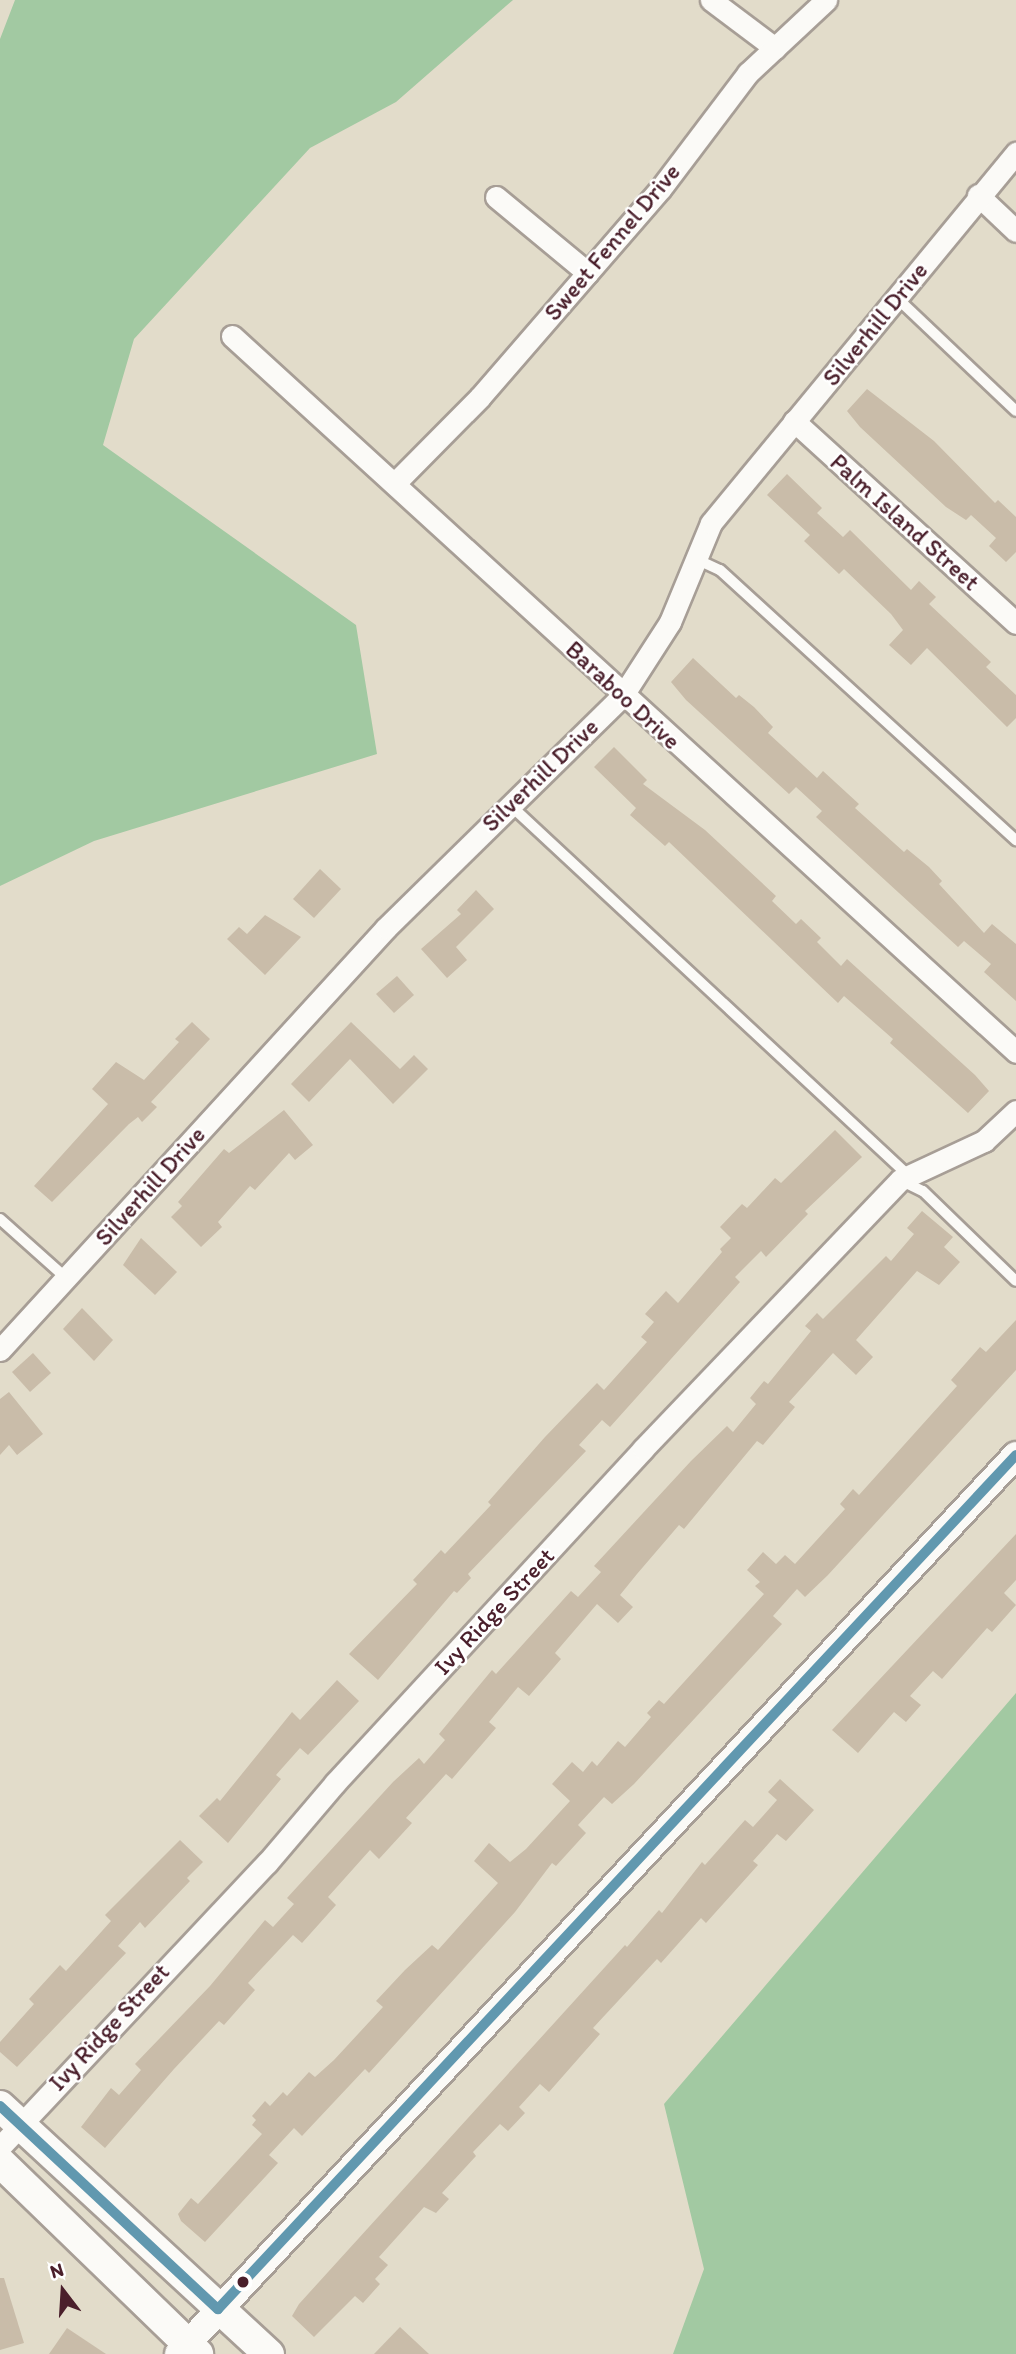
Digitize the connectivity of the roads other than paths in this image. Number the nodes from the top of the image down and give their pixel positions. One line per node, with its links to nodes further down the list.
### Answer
1 (711, 0): 3 (street)
2 (826, 0): 3 (street, Sweet Fennel Drive)
3 (775, 48): 8 (street, Sweet Fennel Drive)
4 (1016, 153): 5 (street, Silverhill Drive)
5 (978, 195): 7 (street); 9 (street, Silverhill Drive)
6 (496, 197): 8 (street)
7 (1016, 231)
8 (587, 273): 13 (street, Sweet Fennel Drive)
9 (897, 299): 11 (lane); 12 (street, Silverhill Drive)
10 (232, 336): 13 (street, Baraboo Drive)
11 (1016, 411)
12 (794, 421): 14 (street, Silverhill Drive); 15 (street, Palm Island Street)
13 (395, 483): 16 (street, Baraboo Drive)
14 (696, 559): 16 (street, Silverhill Drive); 18 (lane)
15 (1016, 623)
16 (623, 695): 17 (street, Silverhill Drive); 19 (street, Baraboo Drive)
17 (509, 804): 21 (lane); 23 (street, Silverhill Drive)
18 (1016, 840)
19 (1016, 1052)
20 (1016, 1111): 21 (street, Ivy Ridge Street)
21 (904, 1178): 24 (lane); 27 (street, Ivy Ridge Street)
22 (0, 1219): 23 (lane)
23 (66, 1278): 25 (street, Silverhill Drive)
24 (1016, 1281)
25 (0, 1350)
26 (1016, 1455): 30 (street)
27 (10, 2115): 28 (street, Ivy Ridge Street); 30 (main road)
28 (0, 2147)
29 (0, 2162): 31 (main road)
30 (219, 2309): 31 (street); 32 (main road)
31 (188, 2350)
32 (269, 2354)

